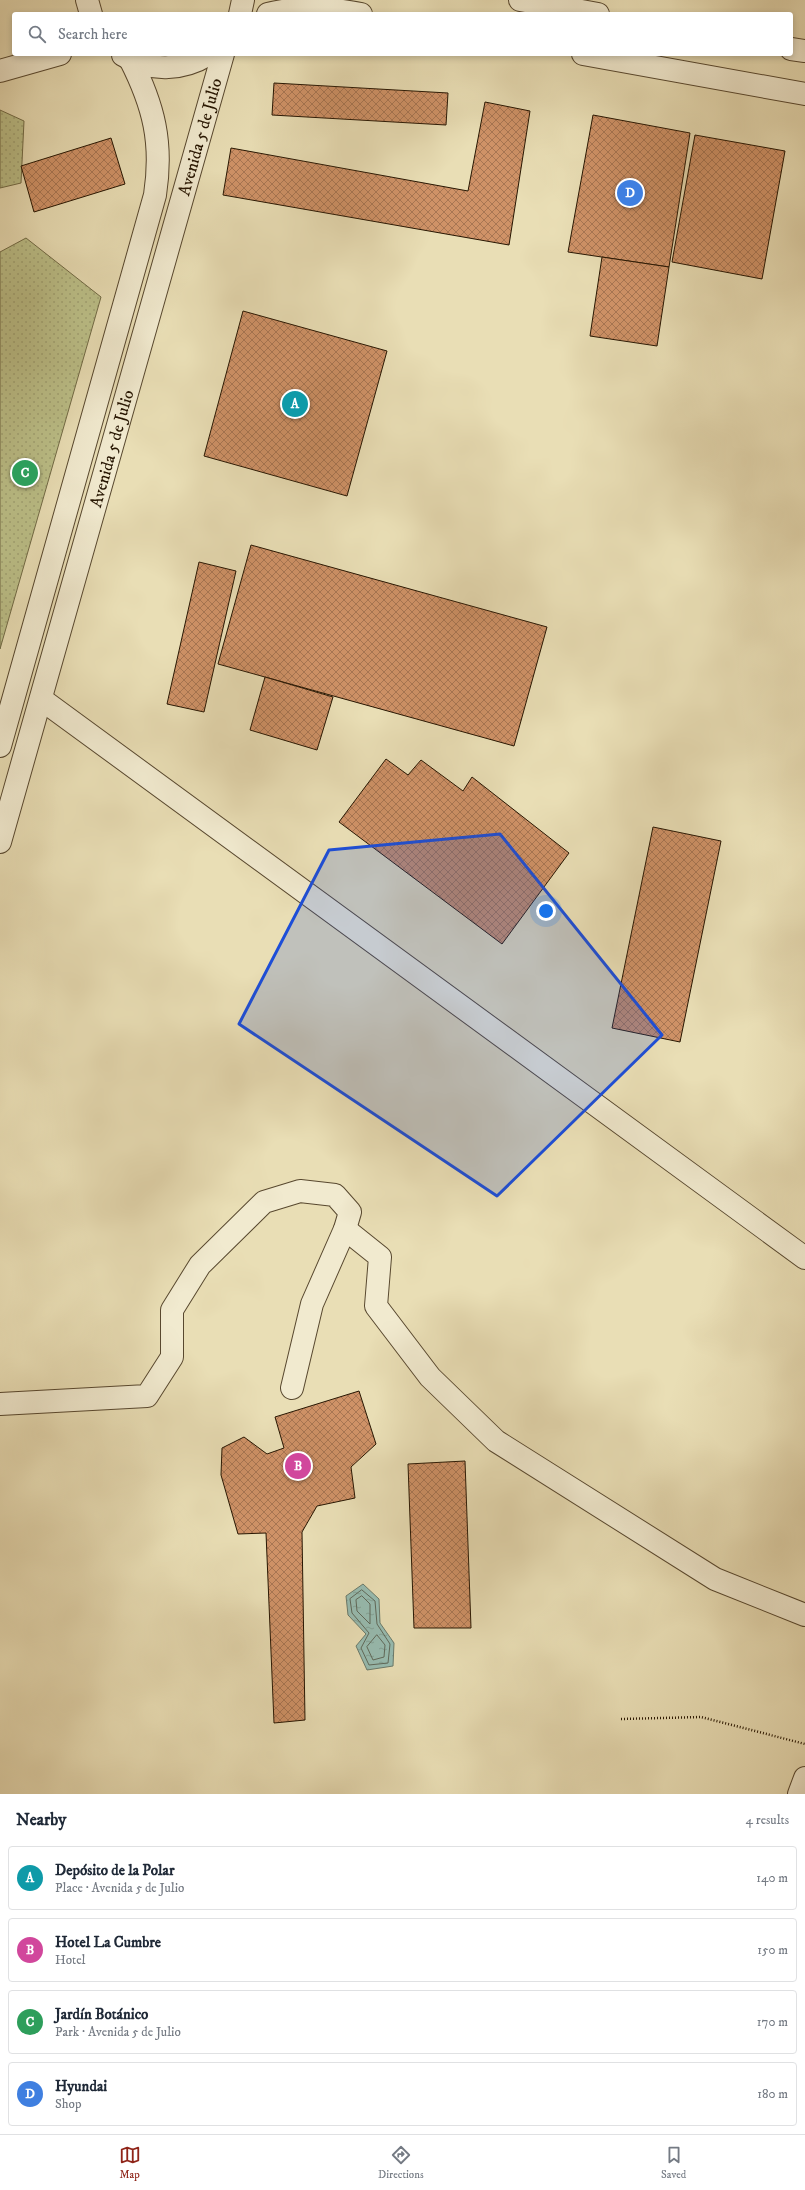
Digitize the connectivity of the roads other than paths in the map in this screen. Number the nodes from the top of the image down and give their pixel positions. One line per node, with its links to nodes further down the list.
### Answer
1 (88, 0): 4 (street)
2 (243, 0): 5 (street)
3 (520, 0): 8 (street)
4 (91, 12)
5 (240, 12)
6 (282, 12): 7 (street)
7 (350, 12)
8 (587, 12)
9 (793, 49): 10 (street)
10 (805, 51)
11 (53, 56): 16 (street)
12 (205, 56): 15 (street)
13 (222, 56): 18 (street, Avenida 5 de Julio)
14 (594, 56): 17 (street)
15 (126, 57): 19 (street, Avenida 5 de Julio)
16 (0, 71)
17 (805, 94)
18 (41, 699): 20 (street, Avenida 5 de Julio); 22 (street)
19 (0, 746)
20 (0, 842)
21 (345, 1229): 23 (street); 24 (street); 25 (street)
22 (805, 1258)
23 (292, 1388)
24 (0, 1404)
25 (805, 1615)
26 (805, 1778): 27 (street)
27 (799, 1794)

